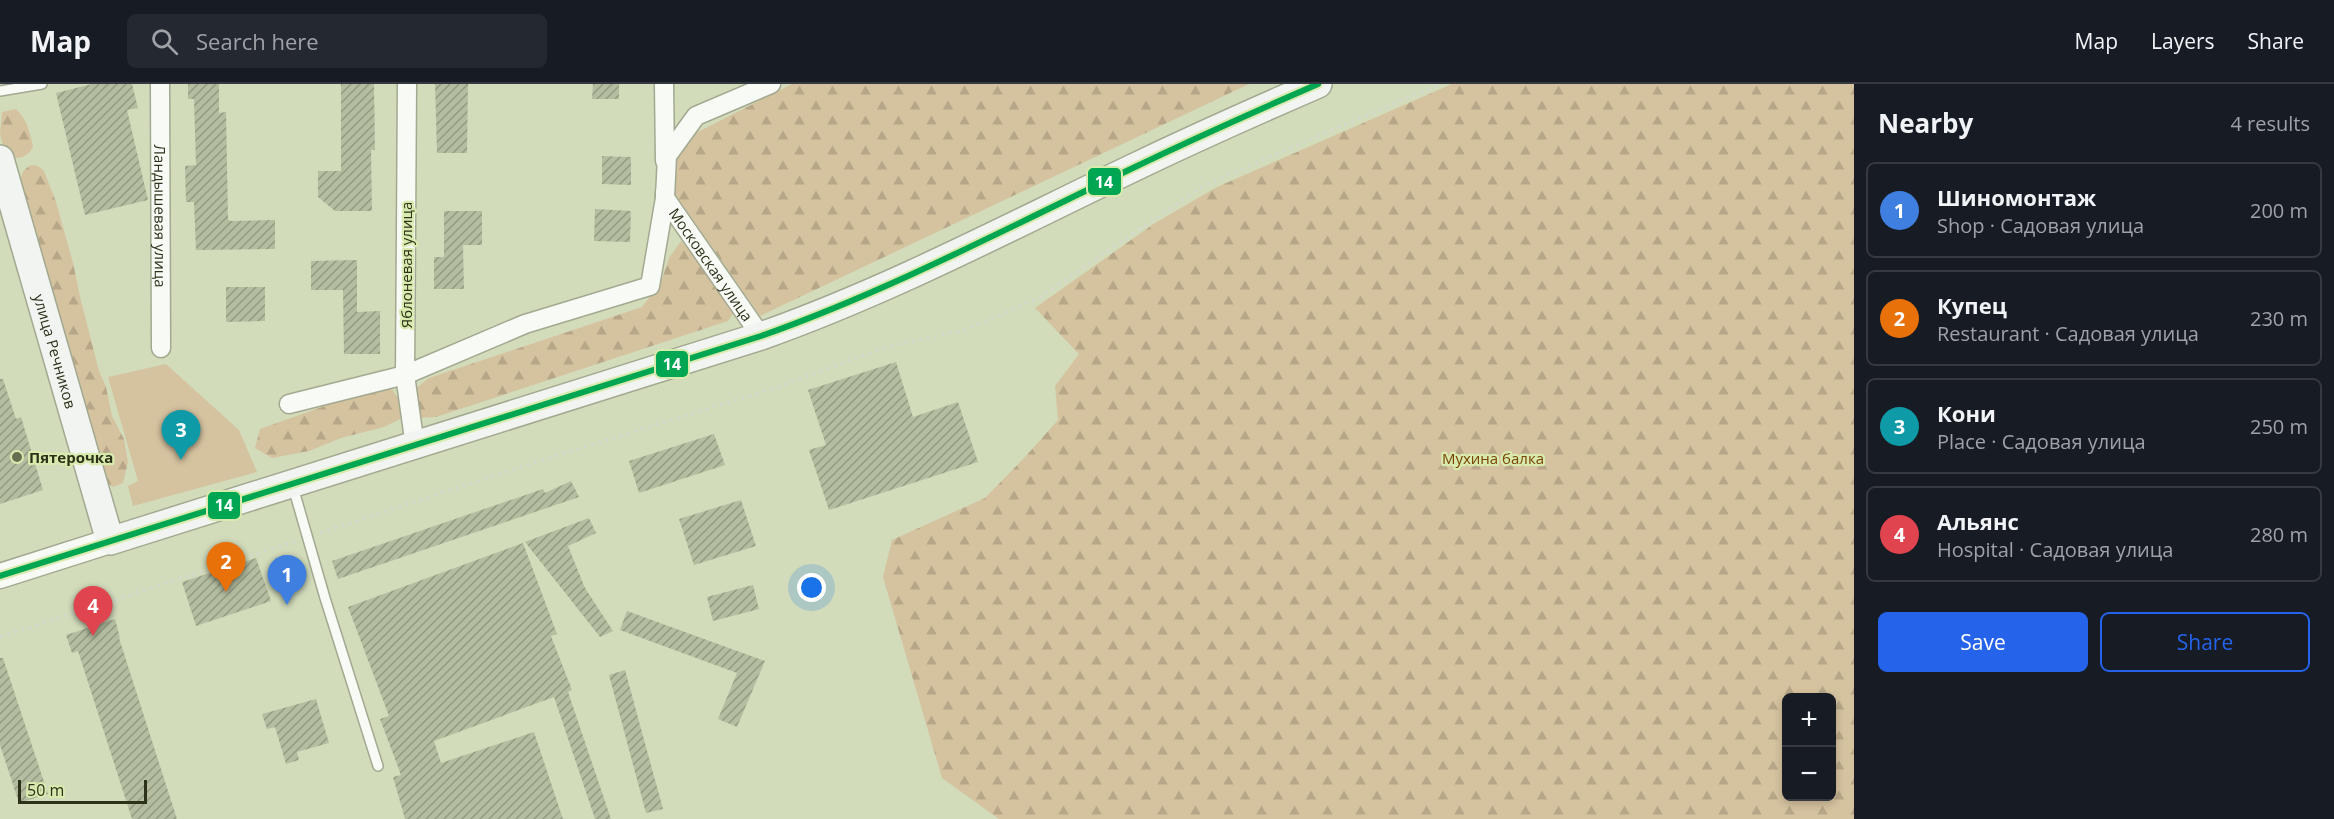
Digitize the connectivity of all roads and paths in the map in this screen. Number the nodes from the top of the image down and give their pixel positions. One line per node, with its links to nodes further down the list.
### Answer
1 (42, 84): 8 (lane)
2 (160, 84): 12 (street, Ландышевая улица)
3 (407, 84): 13 (street, Яблоневая улица)
4 (664, 84): 10 (street, Московская улица)
5 (771, 84): 10 (street)
6 (1318, 84): 11 (main road)
7 (1439, 84): 17 (path)
8 (0, 91)
9 (2, 171): 18 (main road, улица Речников)
10 (665, 198): 11 (street, Московская улица); 13 (street)
11 (761, 336): 15 (main road)
12 (161, 348)
13 (405, 375): 14 (street); 15 (street, Яблоневая улица)
14 (289, 404)
15 (415, 446): 16 (main road)
16 (293, 484): 17 (lane); 18 (main road)
17 (307, 537): 20 (path); 21 (lane)
18 (110, 541): 19 (street)
19 (0, 576)
20 (0, 637)
21 (378, 766)

